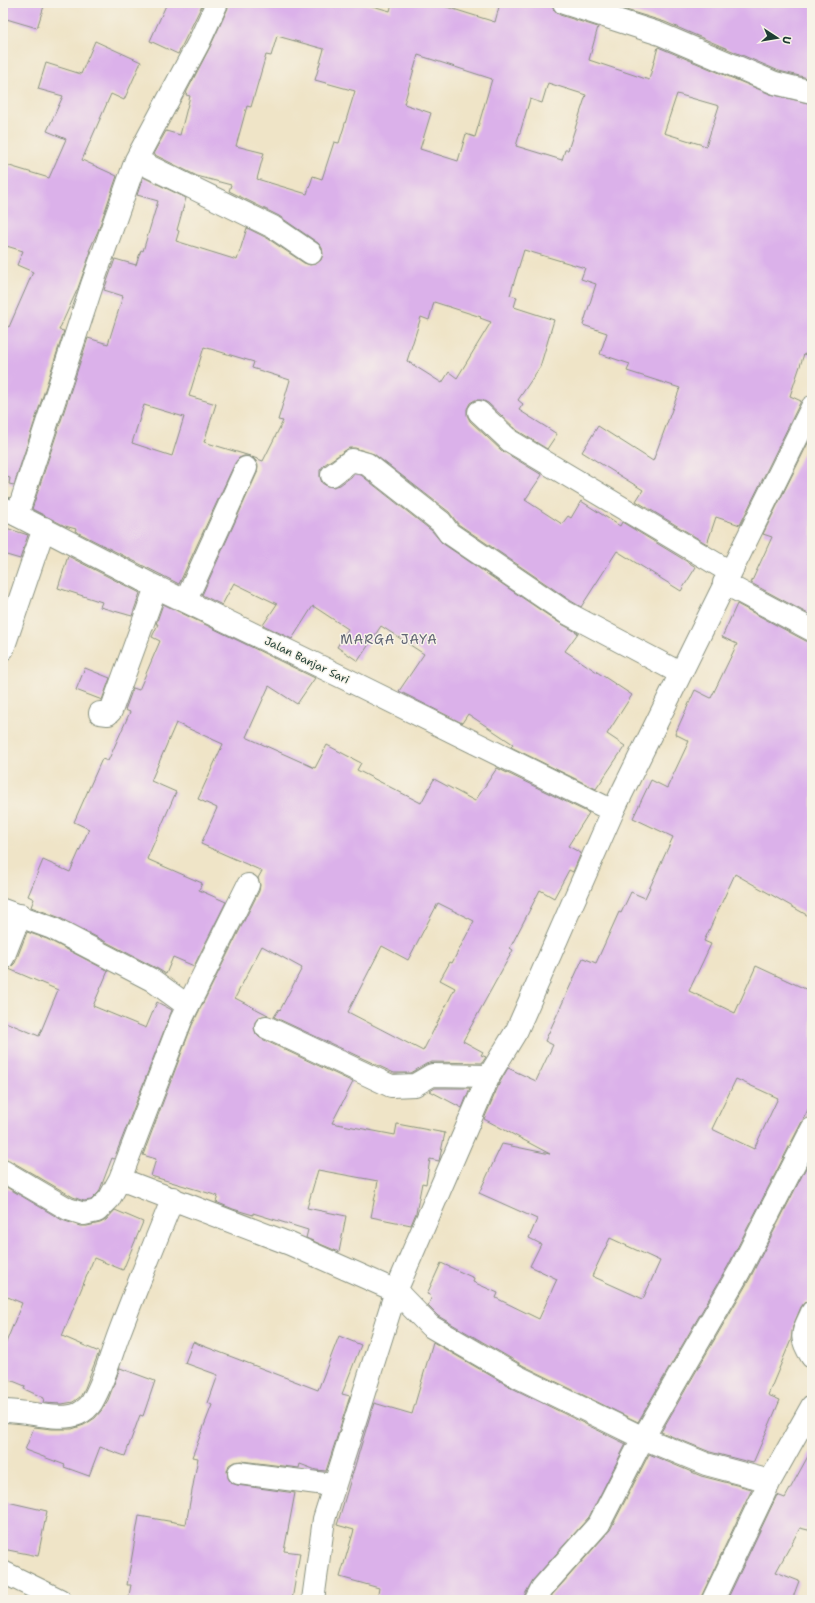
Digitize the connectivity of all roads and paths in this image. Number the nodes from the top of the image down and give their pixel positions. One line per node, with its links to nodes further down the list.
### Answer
1 (217, 3): 4 (street)
2 (564, 3): 3 (street)
3 (812, 92)
4 (136, 160): 5 (street); 10 (street)
5 (311, 253)
6 (812, 407): 12 (street)
7 (479, 412): 12 (street)
8 (246, 468): 14 (street)
9 (332, 475): 17 (street)
10 (10, 511): 11 (street, Jalan Banjar Sari)
11 (44, 528): 13 (street, Jalan Banjar Sari); 16 (street)
12 (727, 577): 15 (street); 17 (street)
13 (156, 587): 14 (street, Jalan Banjar Sari); 18 (street)
14 (186, 600): 19 (street, Jalan Banjar Sari)
15 (812, 630)
16 (3, 648)
17 (680, 673): 19 (street)
18 (100, 713)
19 (613, 811): 25 (street)
20 (248, 885): 23 (street)
21 (12, 912): 22 (street); 23 (street)
22 (3, 958)
23 (188, 1006): 28 (street)
24 (266, 1027): 25 (street)
25 (490, 1076): 30 (street)
26 (812, 1129): 35 (street)
27 (3, 1171): 28 (street)
28 (120, 1179): 29 (street)
29 (173, 1198): 30 (street); 34 (street)
30 (396, 1291): 35 (street); 38 (street)
31 (812, 1312): 32 (street)
32 (812, 1357)
33 (812, 1406): 37 (street)
34 (3, 1411)
35 (643, 1438): 37 (street); 42 (street)
36 (238, 1473): 38 (street)
37 (770, 1481): 43 (street)
38 (333, 1485): 41 (street)
39 (3, 1572): 40 (street)
40 (60, 1600)
41 (313, 1600)
42 (536, 1600)
43 (713, 1600)

